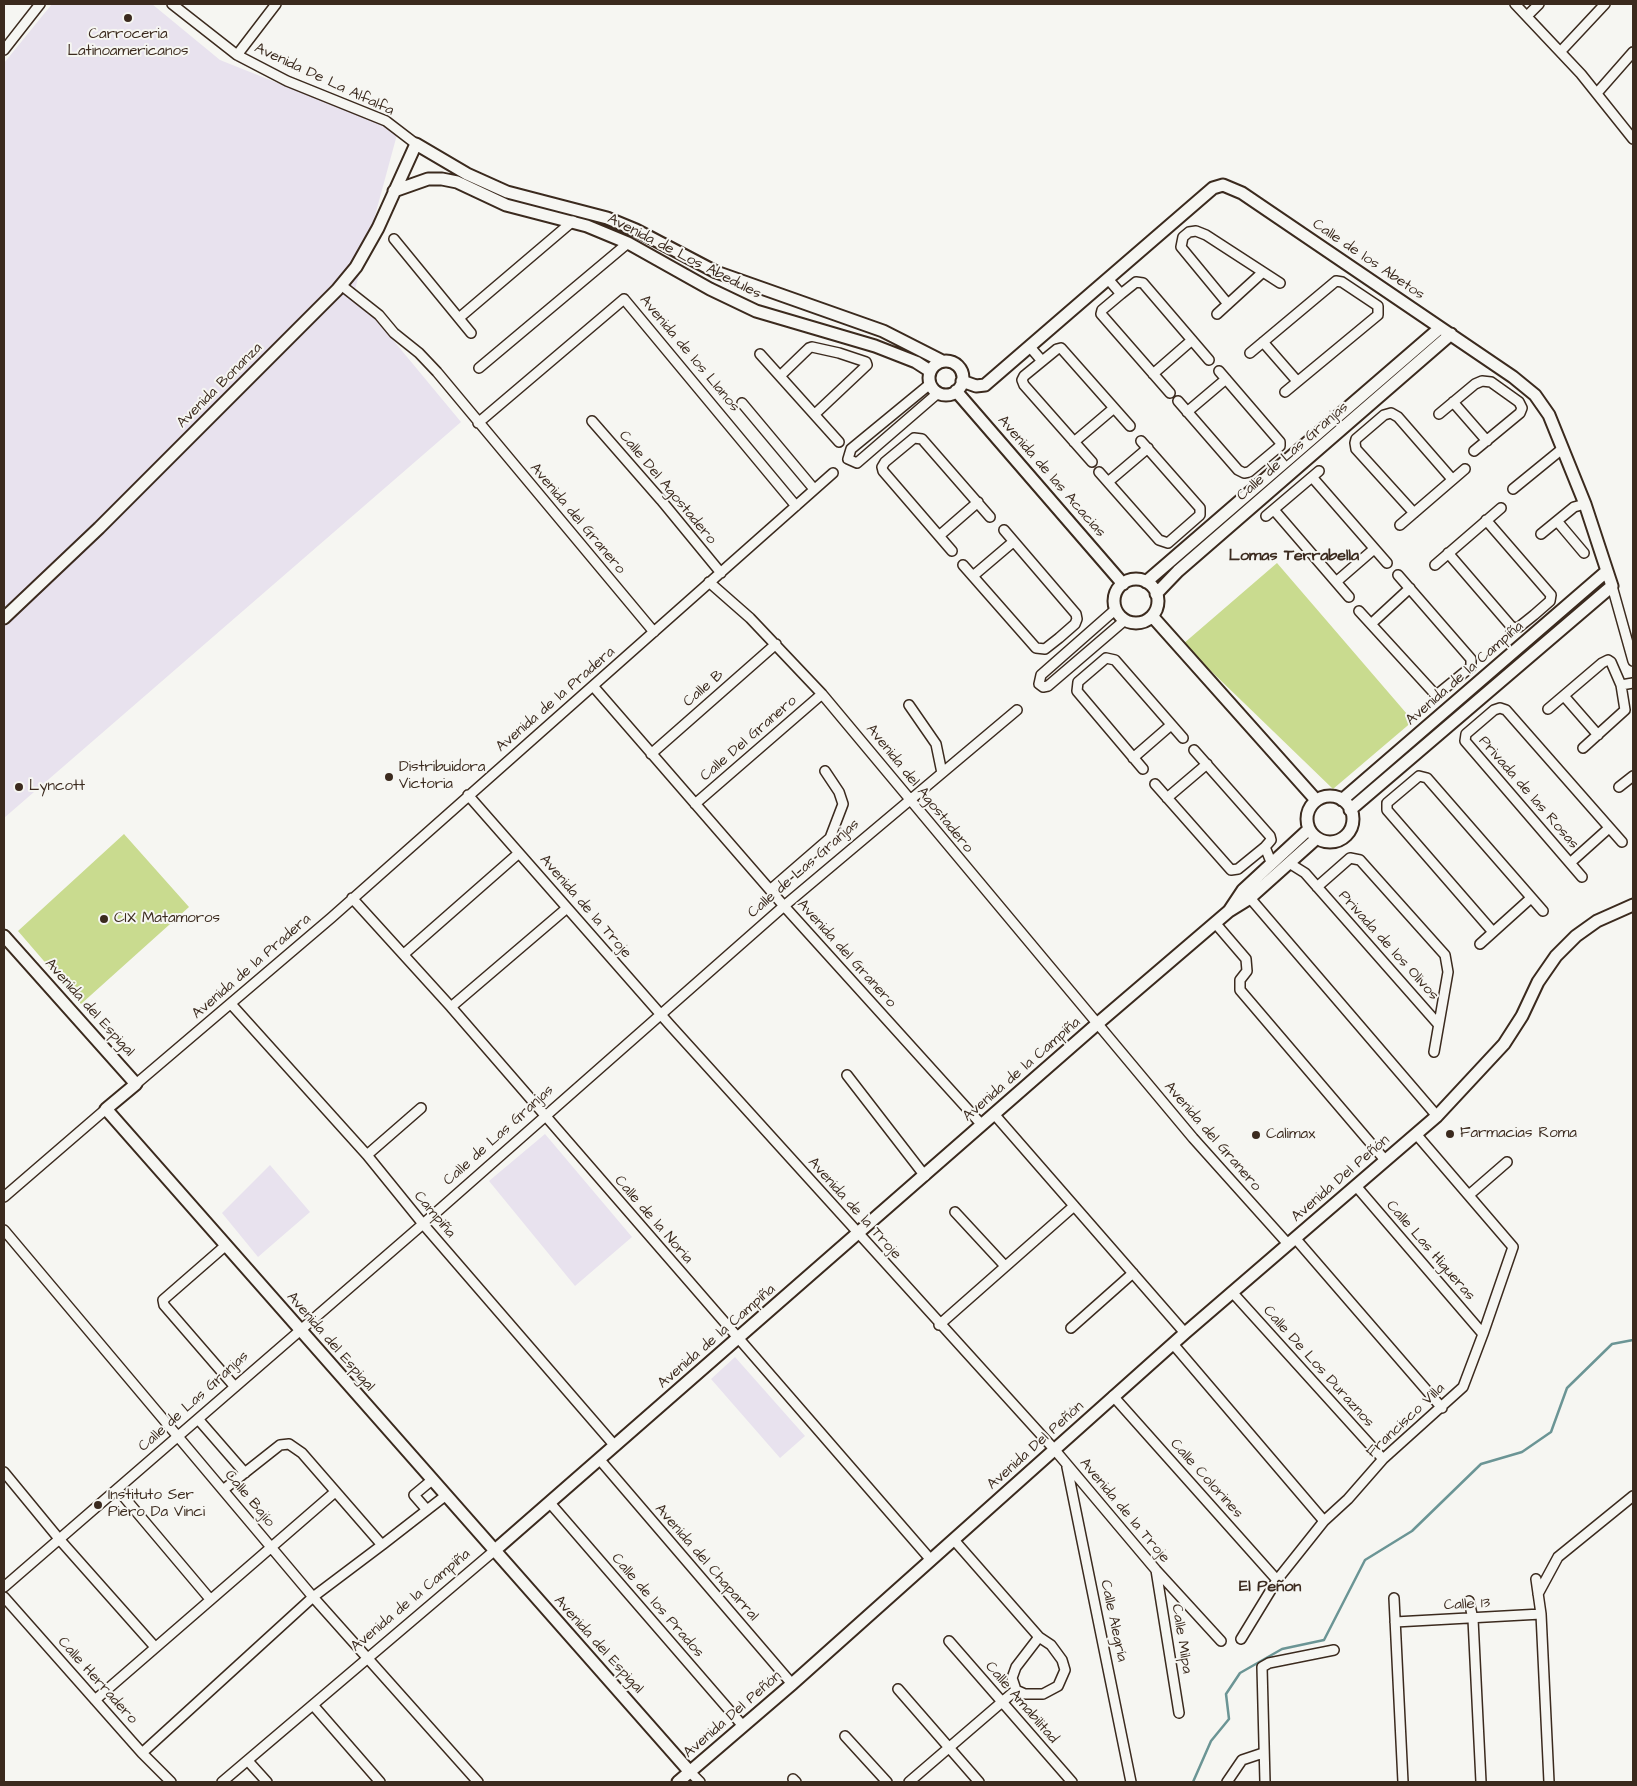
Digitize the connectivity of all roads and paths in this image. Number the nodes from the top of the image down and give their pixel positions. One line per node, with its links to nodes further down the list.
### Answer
1 (40, 4): 8 (street)
2 (172, 4): 11 (street, Avenida De La Alfalfa)
3 (276, 4): 11 (street)
4 (1515, 4): 7 (street)
5 (1539, 4): 7 (street)
6 (1605, 4): 9 (street)
7 (1527, 16): 9 (street)
8 (4, 50)
9 (1561, 51): 12 (street)
10 (1633, 52): 12 (street)
11 (237, 55): 14 (street, Avenida De La Alfalfa)
12 (1597, 93): 13 (street)
13 (1632, 135)
14 (416, 144): 15 (street, Avenida Bonanza); 16 (street, Avenida de Los Abedules)
15 (394, 191): 17 (street, Avenida de Los Abedules); 27 (street, Avenida Bonanza)
16 (537, 201): 17 (street); 28 (street, Avenida de Los Abedules)
17 (535, 213): 19 (street, Avenida de Los Abedules)
18 (1178, 219): 20 (street); 24 (street, Calle de los Abetos); 25 (street, Calle de los Abetos)
19 (573, 222): 22 (street, Avenida de Los Abedules); 36 (street)
20 (1189, 232): 23 (street); 32 (street)
21 (394, 239): 36 (street)
22 (628, 243): 33 (street, Avenida de Los Abedules); 50 (street)
23 (1263, 272): 26 (street); 32 (street)
24 (1108, 279): 30 (street); 43 (street, Calle de los Abetos)
25 (1371, 280): 31 (street); 37 (street, Calle de los Abetos)
26 (1280, 283)
27 (341, 285): 73 (street, Avenida del Granero); 136 (street, Avenida Bonanza)
28 (756, 288): 29 (street, Avenida de Los Abedules); 33 (street)
29 (769, 292): 34 (street); 48 (street, Avenida de Los Abedules)
30 (1121, 294): 41 (street); 53 (street)
31 (1361, 294): 42 (street); 57 (street)
32 (1228, 304): 35 (street)
33 (748, 307): 34 (street, Avenida de Los Abedules)
34 (762, 313): 40 (street, Avenida de Los Abedules)
35 (1217, 314)
36 (459, 318): 38 (street)
37 (1440, 328): 39 (street, Calle de los Abetos); 90 (street, Calle de Las Granjas)
38 (471, 332)
39 (1451, 334): 55 (street, Calle de los Abetos); 69 (street, Calle de Las Granjas)
40 (844, 337): 44 (street); 51 (street, Avenida de Los Abedules)
41 (1192, 340): 47 (street); 53 (street)
42 (1263, 342): 45 (street); 57 (street)
43 (1030, 347): 49 (street); 59 (street, Calle de los Abetos)
44 (840, 353): 54 (street); 70 (street)
45 (1250, 353)
46 (760, 354): 54 (street)
47 (1209, 360)
48 (942, 361): 51 (street); 59 (street)
49 (1042, 361): 67 (street); 80 (street)
50 (479, 368)
51 (930, 371): 58 (street)
52 (1219, 371): 56 (street)
53 (1153, 374): 63 (street)
54 (780, 376): 70 (street)
55 (1513, 377): 60 (street); 82 (street, Calle de los Abetos)
56 (1226, 379): 68 (street); 85 (street)
57 (1297, 381): 61 (street)
58 (930, 384): 62 (street); 76 (street)
59 (959, 386): 62 (street); 127 (street, Avenida de las Acacias)
60 (1503, 390): 65 (street); 78 (street)
61 (1285, 392)
62 (938, 393): 76 (street)
63 (1170, 393)
64 (1178, 401): 68 (street)
65 (1453, 402): 71 (street); 78 (street)
66 (742, 403): 93 (street)
67 (1114, 408): 74 (street); 80 (street)
68 (1188, 412): 85 (street)
69 (1360, 413): 75 (street); 90 (street, Calle de Las Granjas)
70 (815, 414): 79 (street)
71 (1439, 414)
72 (592, 421): 121 (street, Calle Del Agostadero)
73 (478, 423): 98 (street, Avenida de los Llanos); 140 (street, Avenida del Granero)
74 (1130, 426)
75 (1371, 426): 91 (street); 101 (street)
76 (886, 438): 83 (street)
77 (1141, 440): 81 (street)
78 (1487, 441): 84 (street)
79 (839, 442)
80 (1074, 442): 86 (street)
81 (1148, 448): 92 (street); 107 (street)
82 (1562, 449): 94 (street); 97 (street, Calle de los Abetos)
83 (898, 450): 96 (street); 110 (street)
84 (1474, 452)
85 (1264, 460): 90 (street)
86 (1092, 462)
87 (1465, 469): 91 (street)
88 (833, 472): 93 (street, Avenida de la Pradera)
89 (1099, 472): 92 (street)
90 (1277, 477): 95 (street); 111 (street, Calle de Las Granjas); 130 (street, Calle de Las Granjas)
91 (1452, 479): 101 (street)
92 (1108, 482): 107 (street)
93 (814, 489): 98 (street, Avenida de la Pradera)
94 (1513, 489)
95 (1292, 494): 100 (street); 113 (street)
96 (978, 502): 103 (street); 110 (street)
97 (1585, 504): 105 (street); 120 (street, Calle de los Abetos)
98 (796, 506): 121 (street, Avenida de la Pradera)
99 (1501, 508): 104 (street)
100 (1274, 510): 102 (street); 126 (street)
101 (1414, 513): 106 (street)
102 (1266, 516)
103 (990, 517)
104 (1486, 520): 116 (street); 134 (street)
105 (1557, 521): 109 (street); 115 (street)
106 (1400, 525)
107 (1184, 529): 111 (street)
108 (1004, 530): 112 (street)
109 (1541, 534)
110 (939, 536): 114 (street)
111 (1195, 541): 125 (street, Calle de Las Granjas)
112 (1013, 542): 123 (street); 141 (street)
113 (1374, 549): 117 (street); 126 (street)
114 (952, 551)
115 (1584, 552)
116 (1448, 553): 119 (street); 134 (street)
117 (1387, 563)
118 (963, 565): 123 (street)
119 (1435, 565)
120 (1607, 571): 128 (street, Calle de los Abetos); 139 (street, Avenida de la Campiña)
121 (721, 572): 124 (street, Avenida de la Pradera)
122 (1398, 575): 129 (street)
123 (973, 576): 141 (street)
124 (708, 582): 140 (street, Avenida de la Pradera); 142 (street, Avenida del Agostadero)
125 (1146, 582): 127 (street); 130 (street)
126 (1336, 582): 131 (street)
127 (1123, 584): 132 (street)
128 (1612, 586): 145 (street, Calle de los Abetos); 155 (street, Avenida de la Campiña)
129 (1410, 588): 138 (street); 147 (street)
130 (1156, 594): 135 (street)
131 (1349, 597)
132 (1116, 609): 137 (street); 143 (street)
133 (1359, 610): 138 (street)
134 (1534, 615): 139 (street)
135 (1152, 616): 137 (street); 180 (street)
136 (4, 618)
137 (1125, 620): 144 (street)
138 (1371, 624): 147 (street)
139 (1544, 626): 152 (street, Avenida de la Campiña)
140 (654, 632): 150 (street, Avenida de la Pradera)
141 (1059, 638): 143 (street)
142 (776, 644): 151 (street, Avenida del Agostadero); 166 (street, Calle B)
143 (1070, 650): 144 (street)
144 (1079, 659): 146 (street)
145 (1633, 661)
146 (1089, 672): 159 (street); 167 (street)
147 (1455, 679): 152 (street)
148 (1633, 683): 149 (street)
149 (1621, 685): 153 (street); 161 (street)
150 (593, 686): 166 (street, Avenida del Granero); 177 (street, Avenida de la Pradera)
151 (822, 694): 179 (street, Avenida del Agostadero); 182 (street, Calle Del Granero)
152 (1464, 694): 160 (street, Avenida de la Campiña)
153 (1564, 696): 156 (street); 161 (street)
154 (908, 705): 171 (street)
155 (1471, 707): 158 (street, Privada de las Rosas); 163 (street, Avenida de la Campiña)
156 (1548, 709)
157 (1017, 710): 171 (street, Calle de Las Granjas)
158 (1482, 720): 184 (street, Privada de las Rosas); 190 (street, Privada de las Rosas)
159 (1172, 724): 162 (street); 167 (street)
160 (1424, 729): 163 (street); 181 (street, Avenida de la Campiña)
161 (1598, 736): 164 (street)
162 (1183, 738)
163 (1433, 739): 172 (street, Avenida de la Campiña)
164 (1583, 748)
165 (1194, 750): 168 (street)
166 (651, 754): 182 (street, Avenida del Granero)
167 (1133, 758): 169 (street)
168 (1207, 764): 178 (street); 188 (street)
169 (1143, 769)
170 (825, 771): 194 (street)
171 (942, 773): 179 (street, Calle de Las Granjas)
172 (1391, 776): 176 (street); 183 (street, Avenida de la Campiña)
173 (1633, 776): 175 (street)
174 (1155, 784): 178 (street)
175 (1619, 787)
176 (1403, 788): 197 (street); 204 (street)
177 (468, 795): 187 (street, Avenida de la Troje); 195 (street, Avenida de la Pradera)
178 (1167, 798): 188 (street)
179 (908, 800): 199 (street, Calle de Las Granjas); 211 (street, Avenida del Agostadero)
180 (1316, 800): 181 (street); 185 (street)
181 (1342, 800): 183 (street)
182 (695, 804): 194 (street, Avenida del Granero)
183 (1350, 810): 185 (street)
184 (1609, 828): 186 (street, Privada de las Rosas); 190 (street, Privada de las Rosas)
185 (1313, 833): 188 (street, Avenida de la Campiña); 189 (street, Avenida de la Campiña)
186 (1622, 842)
187 (519, 853): 200 (street, Avenida de la Troje); 207 (street)
188 (1267, 859): 189 (street, Avenida de la Campiña); 192 (street, Avenida de la Campiña)
189 (1294, 860): 193 (street, Privada de los Olivos)
190 (1570, 863): 191 (street, Privada de las Rosas)
191 (1582, 877)
192 (1258, 884): 196 (street, Avenida de la Campiña); 201 (street, Avenida de la Campiña)
193 (1317, 888): 212 (street, Privada de los Olivos); 212 (street, Privada de los Olivos)
194 (770, 890): 199 (street, Avenida del Granero)
195 (352, 898): 207 (street, Calle de la Noria); 208 (street, Avenida de la Pradera)
196 (1250, 898): 201 (street, Avenida de la Campiña); 220 (street)
197 (1531, 898): 202 (street); 204 (street)
198 (1633, 905): 220 (street, Avenida Del Peñón)
199 (784, 906): 210 (street, Calle de Las Granjas); 221 (street, Avenida del Granero)
200 (567, 908): 209 (street); 210 (street, Avenida de la Troje)
201 (1229, 911): 203 (street, Avenida de la Campiña)
202 (1543, 911)
203 (1216, 924): 211 (street, Avenida de la Campiña); 224 (street)
204 (1493, 932): 206 (street)
205 (4, 936): 215 (street, Avenida del Espigal)
206 (1480, 944)
207 (404, 954): 209 (street, Calle de la Noria)
208 (230, 1004): 215 (street, Avenida de la Pradera); 223 (street, Campiña)
209 (451, 1007): 219 (street, Calle de la Noria)
210 (661, 1014): 219 (street, Calle de Las Granjas); 234 (street, Avenida de la Troje)
211 (1097, 1024): 218 (street, Avenida de la Campiña); 235 (street, Avenida del Granero)
212 (1438, 1024): 213 (street, Privada de los Olivos)
213 (1434, 1052)
214 (847, 1075): 226 (street)
215 (136, 1084): 217 (street)
216 (421, 1108): 223 (street)
217 (106, 1109): 229 (street); 236 (street, Avenida del Espigal)
218 (994, 1114): 221 (street, Avenida de la Campiña); 230 (street)
219 (544, 1115): 232 (street, Calle de Las Granjas); 245 (street, Calle de la Noria)
220 (1437, 1116): 222 (street, Avenida Del Peñón)
221 (982, 1125): 226 (street, Avenida de la Campiña)
222 (1416, 1134): 224 (street, Avenida Del Peñón); 228 (street, Francisco Villa)
223 (367, 1155): 232 (street, Campiña)
224 (1385, 1160): 227 (street, Avenida Del Peñón)
225 (1507, 1162): 228 (street)
226 (925, 1176): 234 (street, Avenida de la Campiña)
227 (1356, 1186): 235 (street, Avenida Del Peñón); 244 (street, Calle Las Higueras)
228 (1469, 1195): 244 (street, Francisco Villa)
229 (4, 1197)
230 (1074, 1206): 237 (street); 238 (street)
231 (955, 1212): 237 (street)
232 (423, 1224): 242 (street, Calle de Las Granjas); 252 (street, Campiña)
233 (4, 1230): 251 (street, Calle Bajío)
234 (859, 1234): 240 (street, Avenida de la Troje); 245 (street, Avenida de la Campiña)
235 (1291, 1241): 239 (street, Avenida Del Peñón); 249 (street, Avenida del Granero)
236 (225, 1246): 242 (street, Avenida del Espigal); 247 (street)
237 (1005, 1266): 240 (street)
238 (1133, 1273): 241 (street); 243 (street)
239 (1232, 1292): 243 (street, Avenida Del Peñón); 254 (street, Calle De Los Duraznos)
240 (939, 1325): 253 (street, Avenida de la Troje)
241 (1071, 1328)
242 (299, 1330): 247 (street, Calle de Las Granjas); 259 (street, Avenida del Espigal)
243 (1185, 1333): 246 (street, Avenida Del Peñón)
244 (1483, 1334): 249 (street, Francisco Villa)
245 (737, 1339): 252 (street, Avenida de la Campiña); 273 (street, Calle de la Noria)
246 (1173, 1344): 248 (street, Avenida Del Peñón); 267 (street)
247 (235, 1387): 250 (street, Calle de Las Granjas)
248 (1113, 1396): 253 (street, Avenida Del Peñón); 276 (street, Calle Colorines)
249 (1442, 1408): 254 (street, Francisco Villa)
250 (198, 1419): 251 (street, Calle de Las Granjas); 258 (street)
251 (178, 1436): 260 (street, Calle de Las Granjas); 261 (street, Calle Bajío)
252 (615, 1446): 255 (street, Avenida de la Campiña)
253 (1054, 1450): 256 (street, Avenida de la Troje); 269 (street, Avenida Del Peñón)
254 (1382, 1459): 267 (street, Francisco Villa)
255 (600, 1460): 265 (street, Avenida de la Campiña); 294 (street, Avenida del Chaparral)
256 (1066, 1465): 274 (street, Avenida de la Troje); 319 (street, Calle Alegría)
257 (4, 1472): 268 (street)
258 (245, 1473): 261 (street); 262 (street)
259 (432, 1480): 263 (street, Avenida del Espigal); 266 (street)
260 (118, 1490): 268 (street, Calle de Las Granjas); 282 (street)
261 (223, 1490): 270 (street, Calle Bajío)
262 (335, 1492): 270 (street); 271 (street)
263 (445, 1496): 266 (street); 272 (street, Avenida del Espigal)
264 (1633, 1496): 278 (street)
265 (550, 1503): 272 (street, Avenida de la Campiña); 301 (street, Calle de los Prados)
266 (427, 1510): 271 (street)
267 (1324, 1521): 276 (street, Francisco Villa)
268 (60, 1540): 277 (street, Calle de Las Granjas); 291 (street)
269 (954, 1540): 273 (street, Avenida Del Peñón); 287 (street)
270 (270, 1546): 280 (street, Calle Bajío); 282 (street)
271 (382, 1546): 280 (street)
272 (494, 1551): 293 (street, Avenida de la Campiña); 307 (street, Avenida del Espigal)
273 (931, 1560): 294 (street, Avenida Del Peñón)
274 (1156, 1570): 290 (street, Avenida de la Troje); 300 (street, Calle Milpa)
275 (1536, 1579): 278 (street)
276 (1278, 1580): 288 (street, Francisco Villa)
277 (4, 1587)
278 (1538, 1594): 284 (street)
279 (4, 1597): 297 (street, Calle Herradero)
280 (313, 1598): 293 (street, Calle Bajío); 305 (street)
281 (1394, 1598): 286 (street)
282 (210, 1599): 291 (street)
283 (1469, 1601): 285 (street)
284 (1541, 1614): 285 (street, Calle 13); 324 (street)
285 (1473, 1619): 286 (street, Calle 13); 323 (street)
286 (1395, 1622): 322 (street)
287 (1039, 1637): 296 (street); 296 (street)
288 (1241, 1639)
289 (949, 1641): 298 (street, Calle Amabilitad)
290 (1221, 1641)
291 (155, 1647): 297 (street)
292 (1334, 1650): 304 (street)
293 (366, 1659): 299 (street, Avenida de la Campiña); 312 (street, Calle Bajío)
294 (792, 1684): 301 (street, Avenida Del Peñón)
295 (898, 1688): 303 (street)
296 (1016, 1690): 298 (street)
297 (95, 1700): 305 (street, Calle Herradero)
298 (1002, 1703): 303 (street); 318 (street, Calle Amabilitad)
299 (313, 1705): 306 (street, Avenida de la Campiña); 311 (street)
300 (1179, 1713)
301 (743, 1726): 307 (street, Avenida Del Peñón)
302 (845, 1736): 315 (street)
303 (950, 1748): 316 (street); 317 (street)
304 (1263, 1752): 320 (street); 321 (street)
305 (142, 1753): 308 (street, Calle Herradero)
306 (248, 1761): 309 (street, Avenida de la Campiña); 310 (street)
307 (690, 1772): 313 (street, Avenida Del Peñón); 314 (street)
308 (171, 1782)
309 (222, 1782)
310 (267, 1782)
311 (380, 1782)
312 (478, 1782)
313 (678, 1782)
314 (700, 1782)
315 (887, 1782)
316 (909, 1782)
317 (979, 1782)
318 (1072, 1782)
319 (1131, 1782)
320 (1227, 1782)
321 (1266, 1782)
322 (1403, 1782)
323 (1481, 1782)
324 (1549, 1782)

